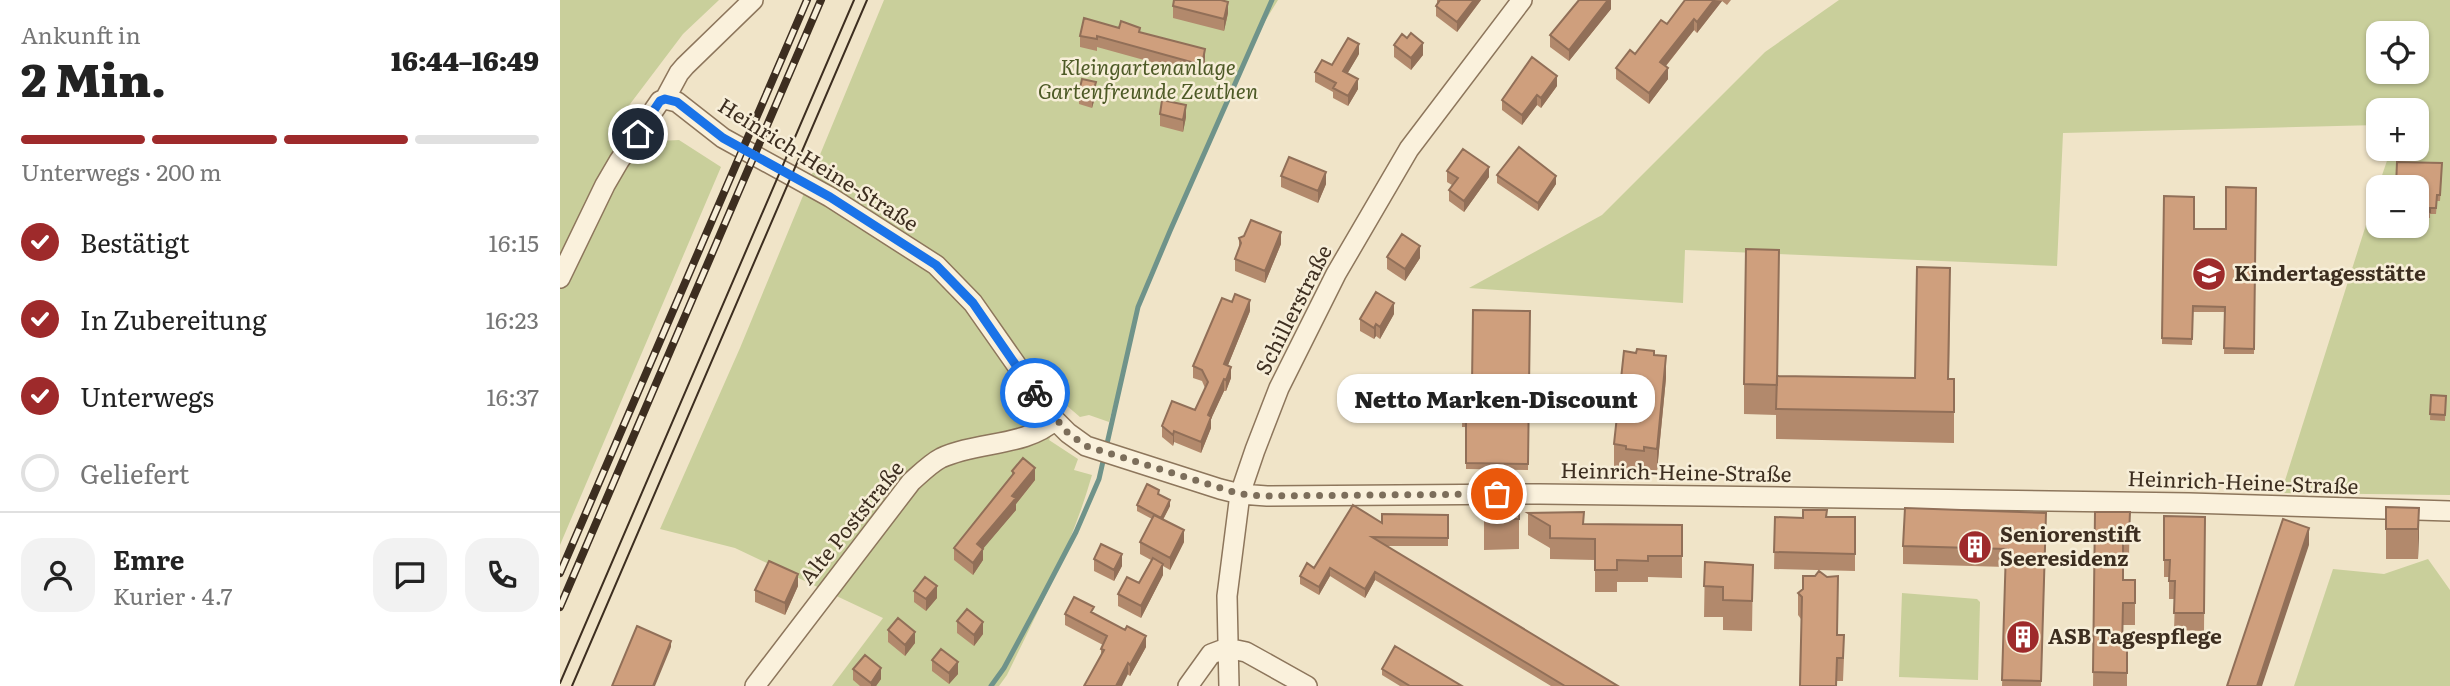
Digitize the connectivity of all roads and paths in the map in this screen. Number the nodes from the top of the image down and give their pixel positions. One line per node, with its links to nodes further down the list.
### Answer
1 (753, 0): 3 (street)
2 (1522, 0): 6 (street, Schillerstraße)
3 (665, 99): 4 (street); 5 (street, Heinrich-Heine-Straße)
4 (560, 278)
5 (1055, 420): 6 (street, Heinrich-Heine-Straße); 9 (street, Alte Poststraße)
6 (1240, 494): 7 (street, Heinrich-Heine-Straße); 8 (street, Schillerstraße)
7 (2450, 511)
8 (1227, 648): 10 (street); 11 (street, Schillerstraße); 12 (street)
9 (755, 686)
10 (1188, 686)
11 (1228, 686)
12 (1307, 686)

